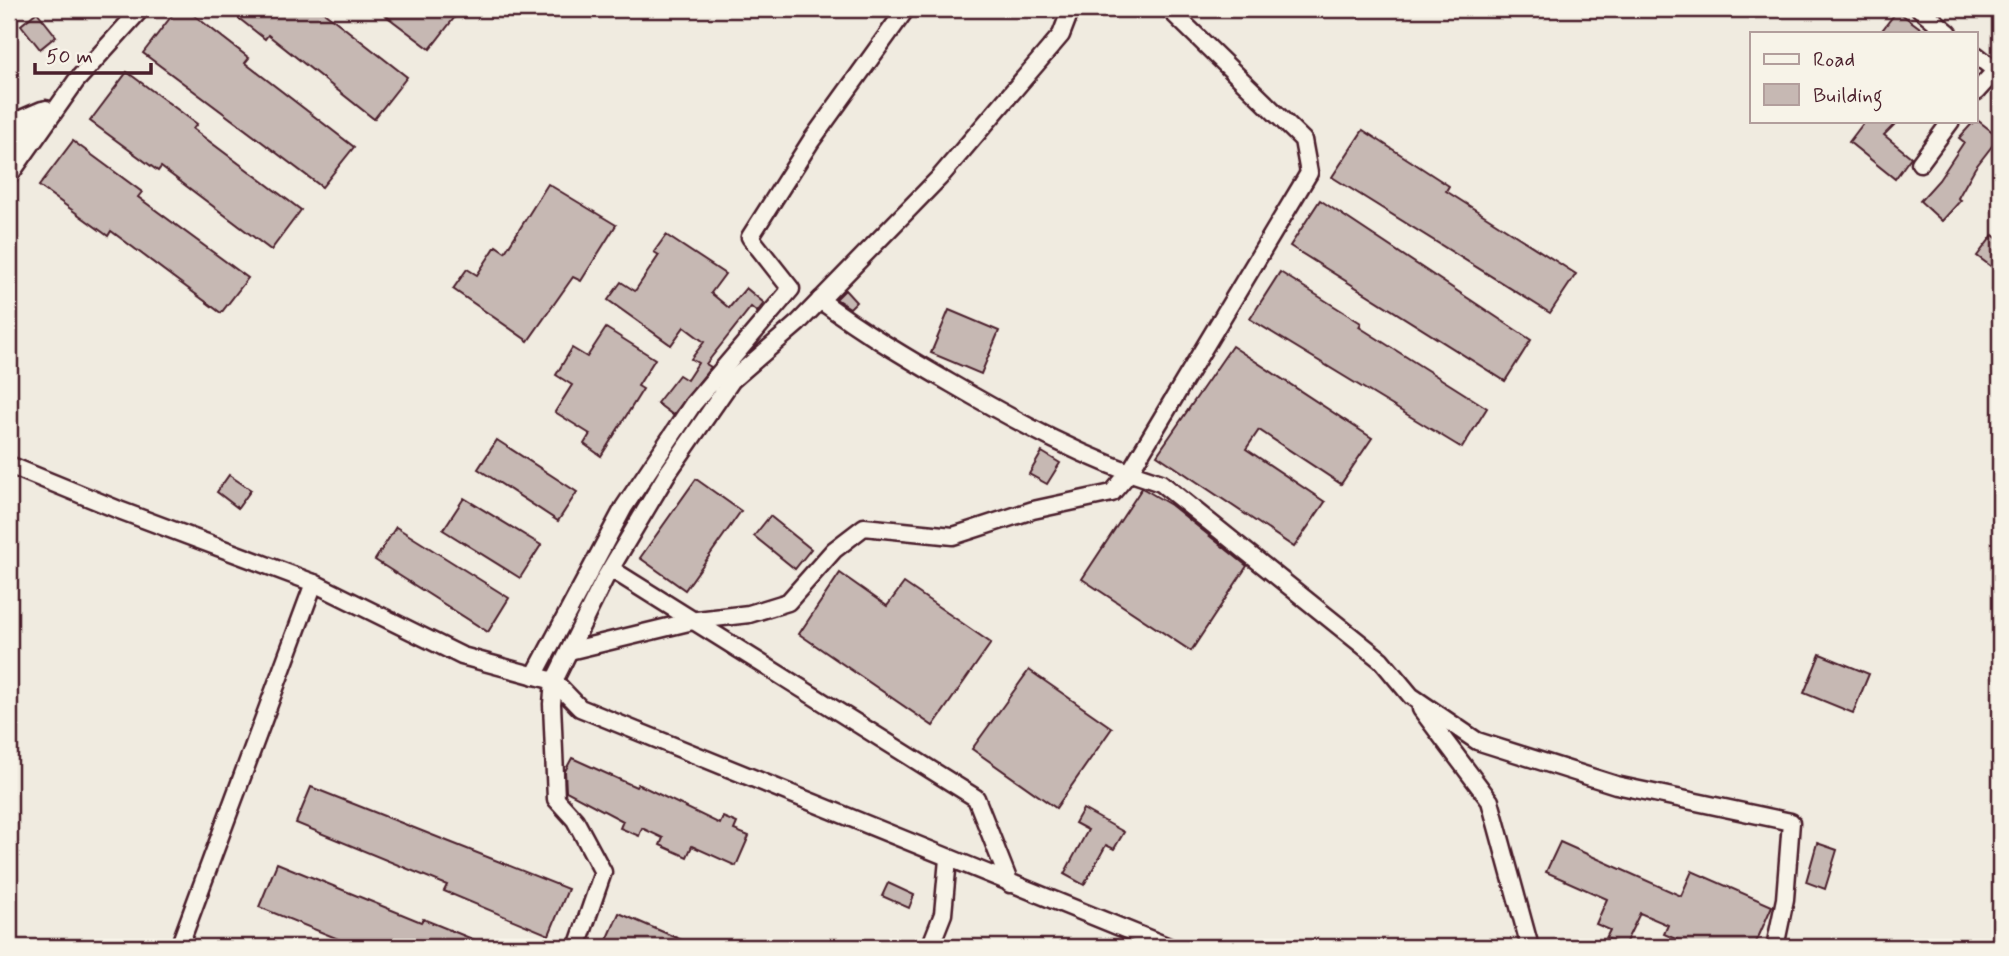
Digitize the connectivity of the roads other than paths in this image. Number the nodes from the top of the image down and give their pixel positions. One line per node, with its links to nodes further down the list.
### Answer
1 (141, 9): 9 (street)
2 (905, 9): 24 (street)
3 (1071, 9): 17 (street)
4 (1170, 9): 19 (street)
5 (1920, 9): 6 (street)
6 (1948, 32)
7 (1978, 57): 8 (street)
8 (1998, 73): 10 (street)
9 (76, 81): 11 (street); 16 (street)
10 (1978, 90)
11 (48, 107): 13 (street); 14 (street)
12 (1950, 122): 15 (street)
13 (9, 124)
14 (9, 148)
15 (1920, 163)
16 (9, 176)
17 (820, 300): 19 (street); 20 (street)
18 (9, 465): 21 (street)
19 (1129, 473): 22 (street); 26 (street)
20 (611, 569): 22 (street); 23 (street)
21 (314, 583): 24 (street); 29 (street)
22 (697, 620): 23 (street); 28 (street)
23 (569, 651): 25 (street)
24 (534, 676): 25 (street)
25 (554, 681): 27 (street); 30 (street)
26 (1411, 696): 33 (street); 34 (street)
27 (948, 859): 28 (street); 31 (street)
28 (1010, 884): 32 (street)
29 (179, 947)
30 (577, 947)
31 (930, 947)
32 (1169, 947)
33 (1530, 947)
34 (1774, 947)

